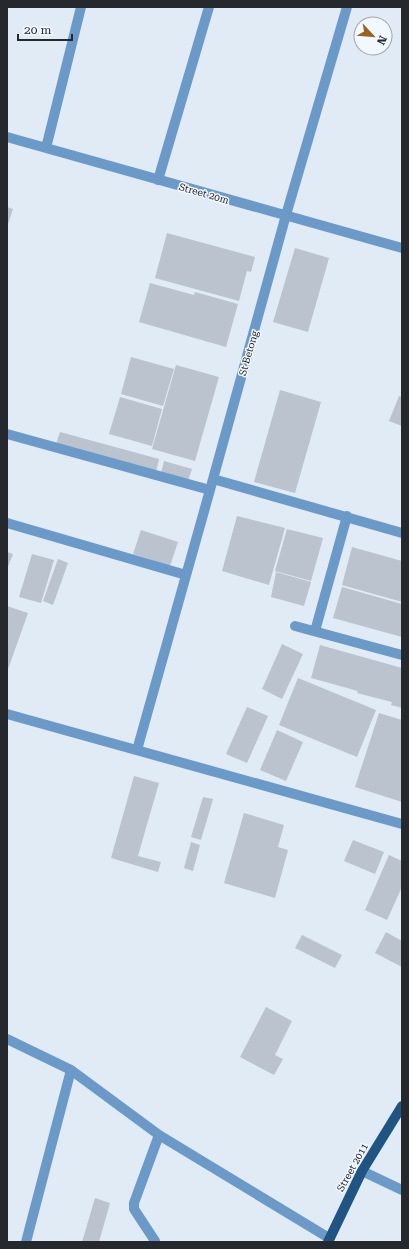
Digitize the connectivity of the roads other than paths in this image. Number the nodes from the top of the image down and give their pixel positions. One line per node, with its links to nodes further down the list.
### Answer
1 (81, 7): 5 (street)
2 (209, 7): 6 (street)
3 (346, 7): 7 (street, St Betong)
4 (7, 137): 5 (street, Street 20m)
5 (46, 148): 6 (street, Street 20m)
6 (158, 180): 7 (street, Street 20m)
7 (286, 215): 8 (street, Street 20m); 10 (street, St Betong)
8 (402, 248)
9 (7, 434): 11 (street)
10 (213, 479): 11 (street, St Betong); 12 (street)
11 (210, 490): 15 (street, St Betong)
12 (347, 516): 14 (street); 17 (street)
13 (7, 523): 15 (street)
14 (402, 532)
15 (186, 575): 20 (street, St Betong)
16 (295, 626): 17 (street)
17 (315, 631): 18 (street)
18 (402, 655)
19 (7, 714): 20 (street)
20 (137, 750): 21 (street)
21 (402, 824)
22 (7, 1039): 23 (street)
23 (71, 1070): 25 (street); 30 (street)
24 (402, 1106): 26 (main road, Street 2011)
25 (160, 1134): 28 (street); 29 (street)
26 (362, 1171): 27 (street); 28 (main road, Street 2011)
27 (402, 1190)
28 (329, 1240)
29 (155, 1241)
30 (26, 1242)

